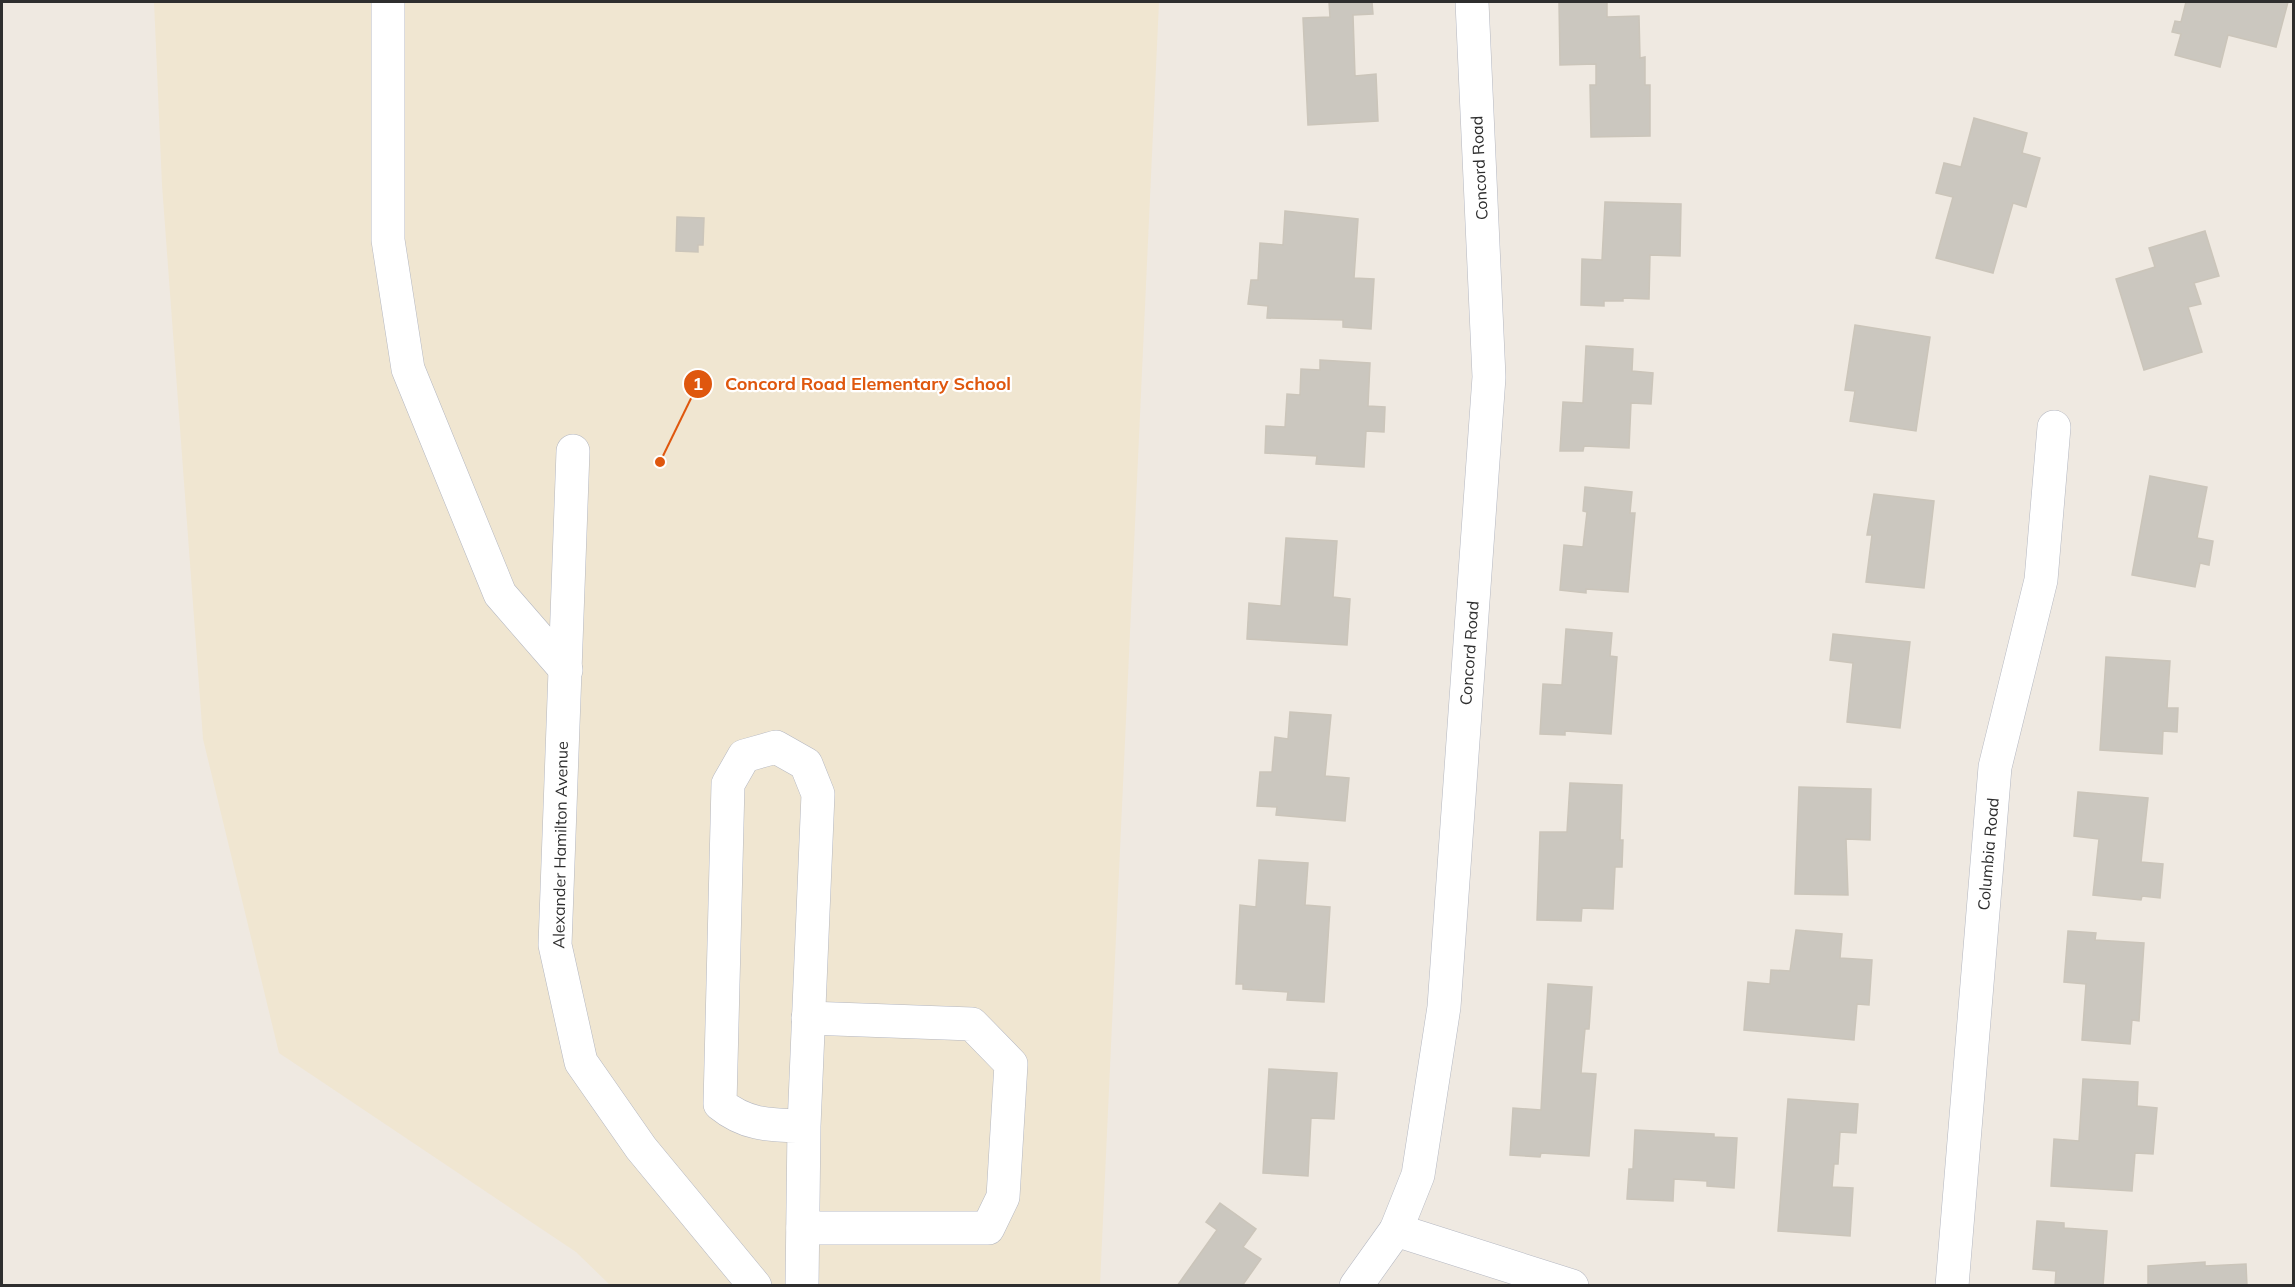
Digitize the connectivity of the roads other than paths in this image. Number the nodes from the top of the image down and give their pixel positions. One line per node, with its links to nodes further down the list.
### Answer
1 (388, 2): 5 (street)
2 (1472, 2): 9 (street, Concord Road)
3 (2054, 427): 14 (street, Columbia Road)
4 (573, 450): 5 (street, Alexander Hamilton Avenue)
5 (566, 670): 10 (street, Alexander Hamilton Avenue)
6 (808, 1018): 7 (street); 7 (street); 8 (street)
7 (804, 1126): 8 (street)
8 (802, 1228): 11 (street)
9 (1396, 1230): 12 (street, Concord Road); 13 (street)
10 (755, 1286)
11 (802, 1286)
12 (1356, 1286)
13 (1572, 1286)
14 (1952, 1286)

